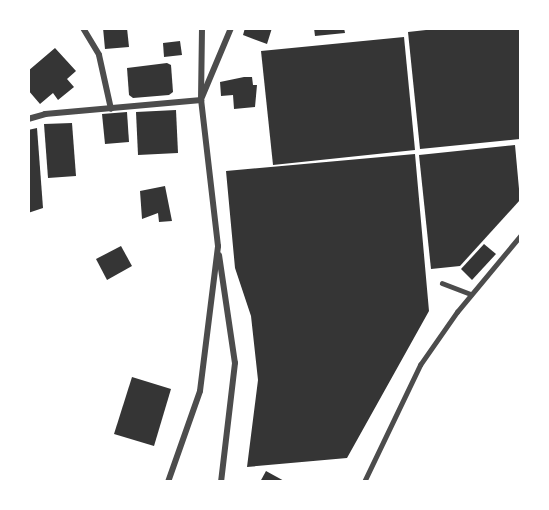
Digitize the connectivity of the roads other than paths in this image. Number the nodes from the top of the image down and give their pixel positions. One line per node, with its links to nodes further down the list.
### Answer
1 (83, 28): 5 (street)
2 (202, 28): 4 (street)
3 (231, 28): 4 (street)
4 (201, 100): 5 (street); 8 (street)
5 (111, 109): 6 (street)
6 (28, 119)
7 (520, 236): 10 (lane)
8 (218, 246): 11 (street); 12 (street)
9 (442, 283): 10 (lane)
10 (471, 294): 13 (lane)
11 (168, 482)
12 (221, 482)
13 (364, 482)

